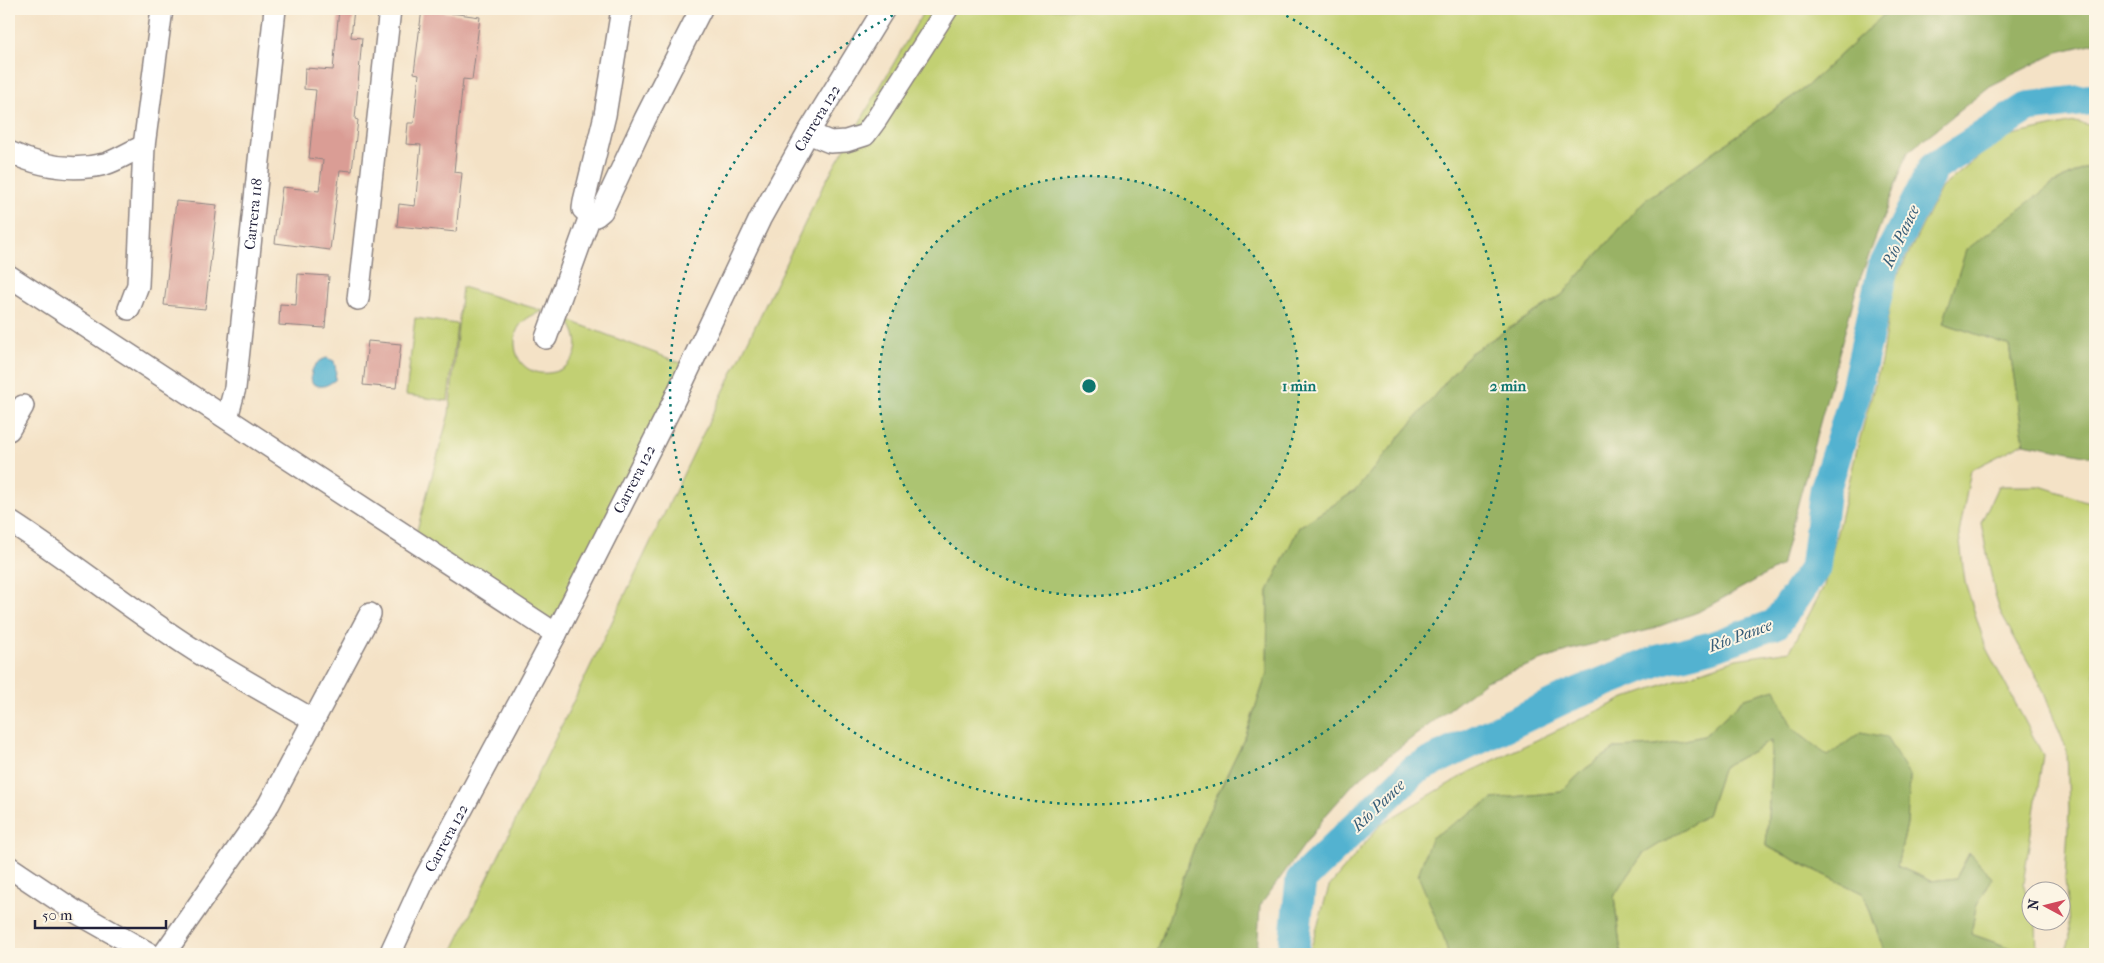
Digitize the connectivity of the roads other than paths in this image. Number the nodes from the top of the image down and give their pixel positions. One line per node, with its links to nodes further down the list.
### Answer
1 (162, 9): 9 (street)
2 (275, 9): 17 (street, Carrera 118)
3 (390, 9): 13 (street)
4 (622, 9): 11 (street)
5 (701, 9): 11 (street)
6 (884, 9): 8 (street, Carrera 122)
7 (947, 9): 8 (street)
8 (808, 133): 21 (street, Carrera 122)
9 (144, 146): 10 (street); 14 (street)
10 (9, 152)
11 (590, 216): 15 (street)
12 (9, 276): 17 (street)
13 (358, 299)
14 (129, 308)
15 (546, 338)
16 (24, 406): 18 (street)
17 (227, 418): 21 (street)
18 (9, 430)
19 (9, 521): 22 (street)
20 (370, 614): 22 (street)
21 (556, 634): 26 (street, Carrera 122)
22 (313, 720): 25 (street)
23 (9, 867): 24 (street)
24 (150, 954)
25 (164, 954)
26 (390, 954)

